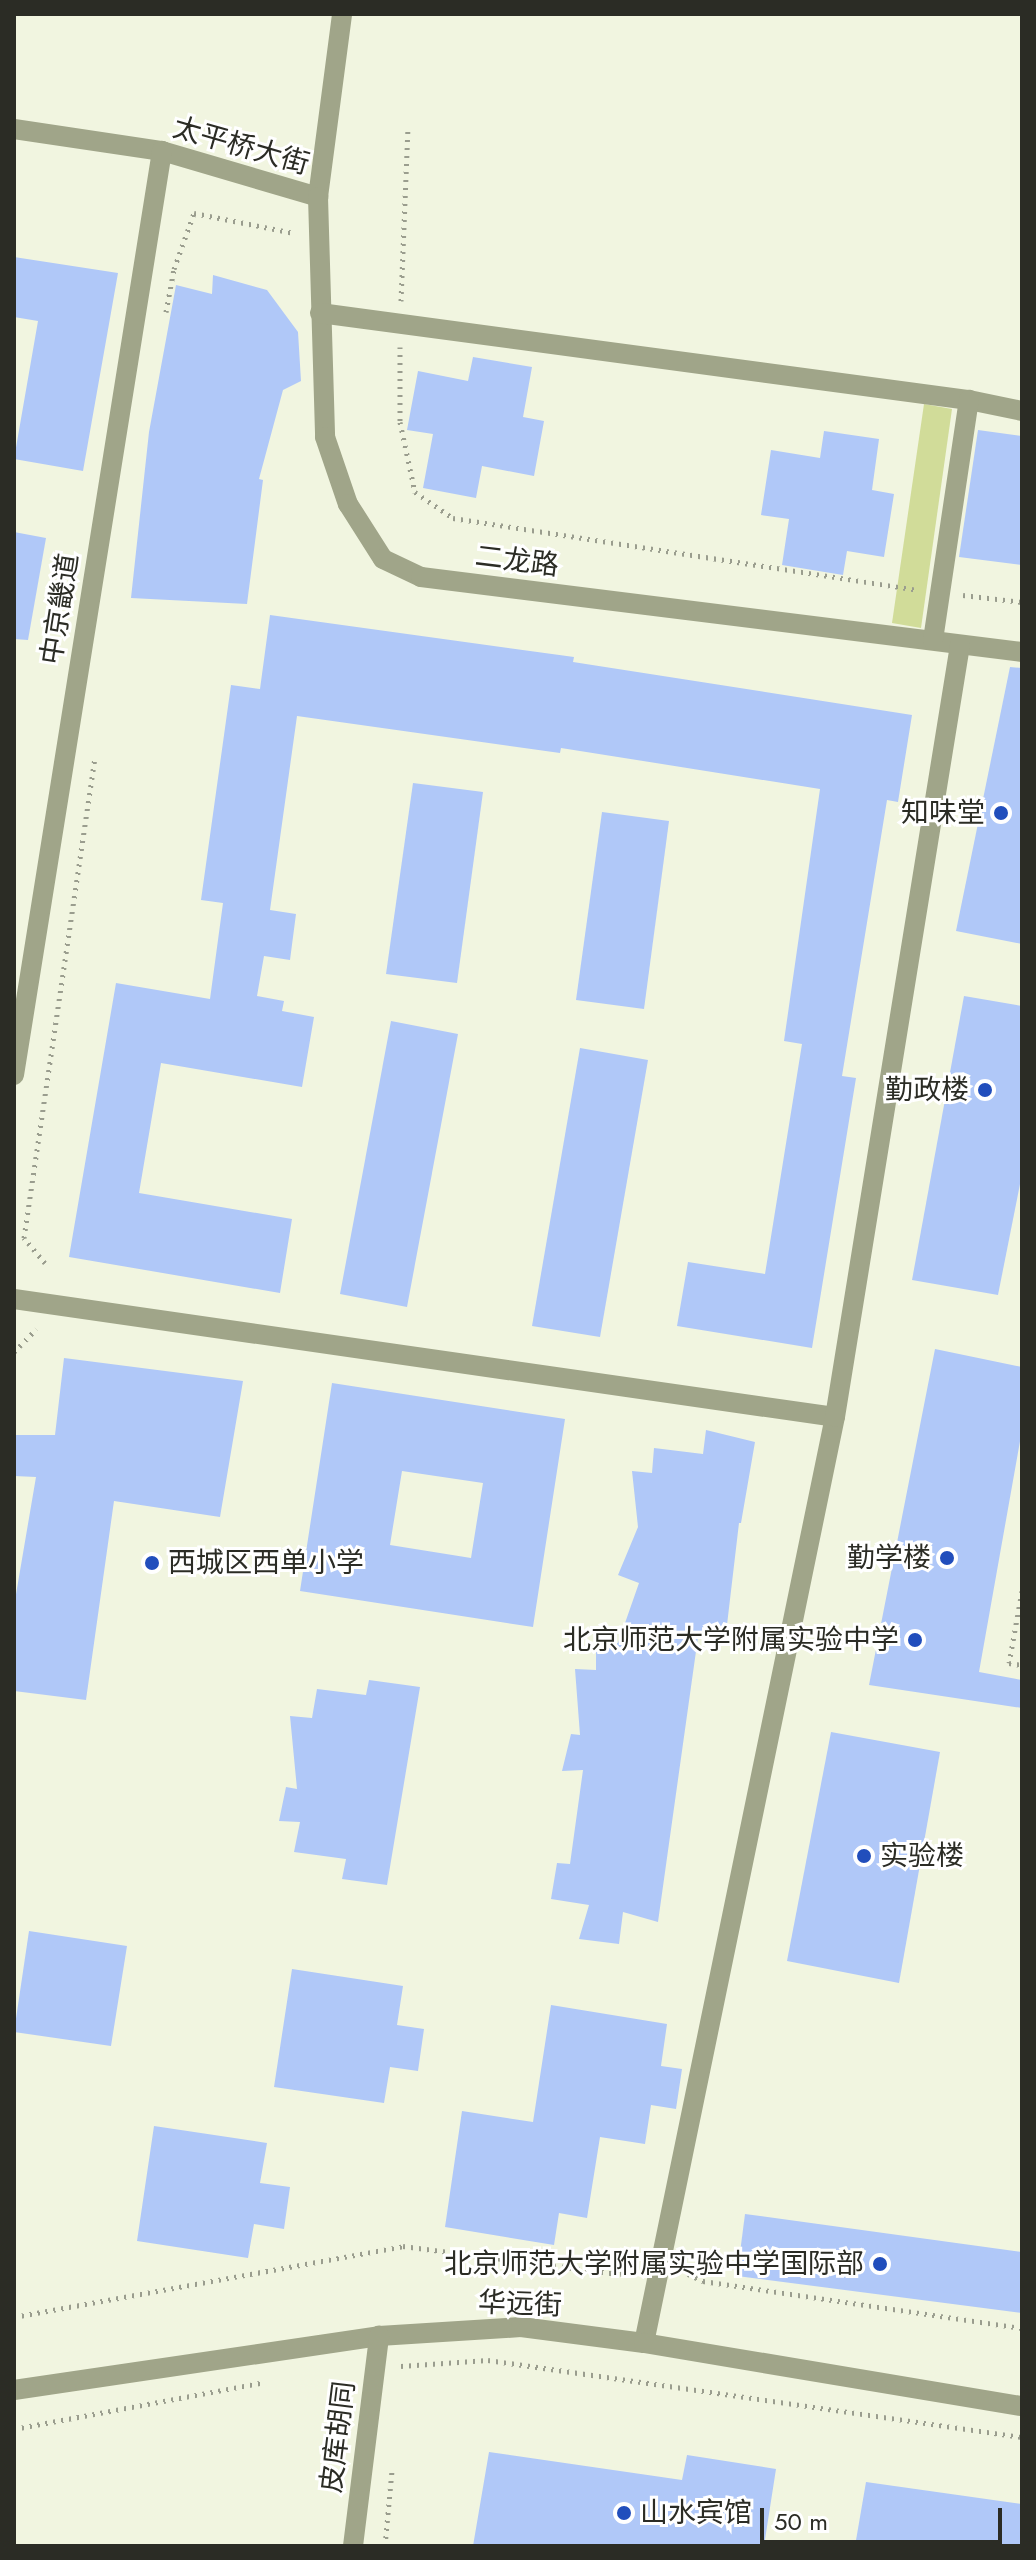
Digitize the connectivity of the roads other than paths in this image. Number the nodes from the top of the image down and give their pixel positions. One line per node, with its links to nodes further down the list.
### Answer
1 (342, 14): 4 (street, 太平桥大街)
2 (14, 129): 3 (street, 太平桥大街)
3 (162, 151): 4 (street, 太平桥大街); 11 (street, 中京畿道)
4 (318, 197): 5 (street, 二龙路)
5 (320, 313): 6 (street); 8 (street, 二龙路)
6 (969, 400): 7 (street); 8 (street)
7 (1022, 411)
8 (933, 640): 9 (street, 二龙路)
9 (960, 645): 10 (street, 二龙路); 13 (street)
10 (1022, 652)
11 (14, 1075)
12 (14, 1299): 13 (street)
13 (835, 1417): 15 (street)
14 (379, 2336): 15 (street, 华远街); 16 (street, 华远街); 18 (street, 皮库胡同)
15 (644, 2343): 17 (street, 华远街)
16 (14, 2390)
17 (1022, 2406)
18 (353, 2546)

